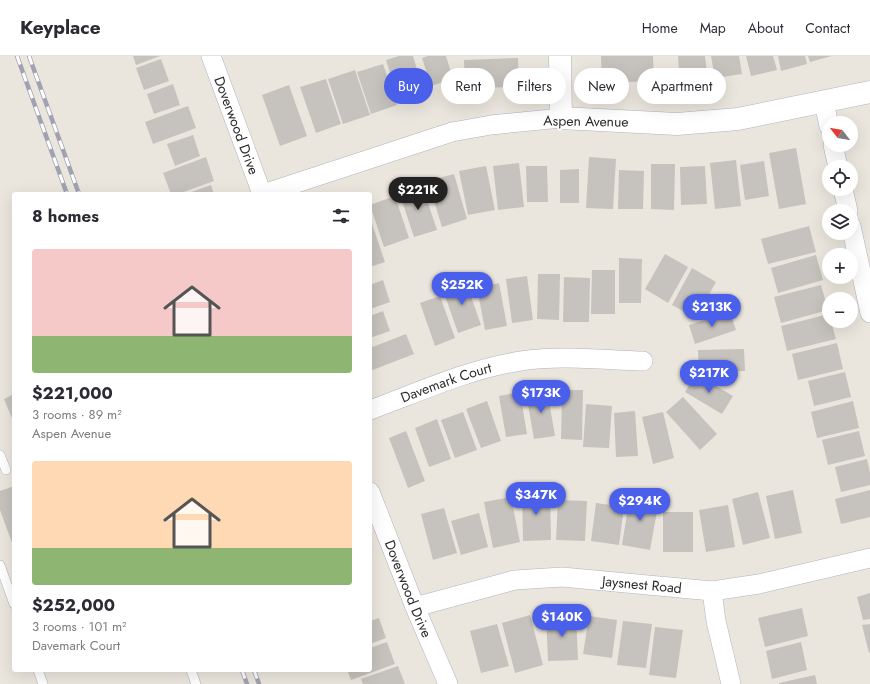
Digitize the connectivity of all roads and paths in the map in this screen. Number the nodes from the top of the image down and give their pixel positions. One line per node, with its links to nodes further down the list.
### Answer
1 (211, 56): 7 (street, Doverwood Drive)
2 (560, 56): 6 (street)
3 (870, 92): 4 (street, Aspen Avenue)
4 (824, 102): 5 (street); 6 (street, Aspen Avenue)
5 (827, 116)
6 (561, 118): 8 (street, Aspen Avenue)
7 (262, 192)
8 (269, 192)
9 (854, 240): 10 (street)
10 (870, 313)
11 (643, 361): 12 (street, Davemark Court)
12 (372, 409)
13 (0, 455): 14 (lane)
14 (7, 470)
15 (372, 497): 20 (street, Doverwood Drive)
16 (870, 558): 18 (street, Jaysnest Road)
17 (0, 565): 19 (lane)
18 (712, 591): 20 (street, Jaysnest Road); 26 (street)
19 (12, 598)
20 (415, 607): 25 (street, Doverwood Drive)
21 (39, 672): 23 (lane)
22 (192, 672): 24 (lane)
23 (43, 684)
24 (196, 684)
25 (448, 684)
26 (731, 684)

